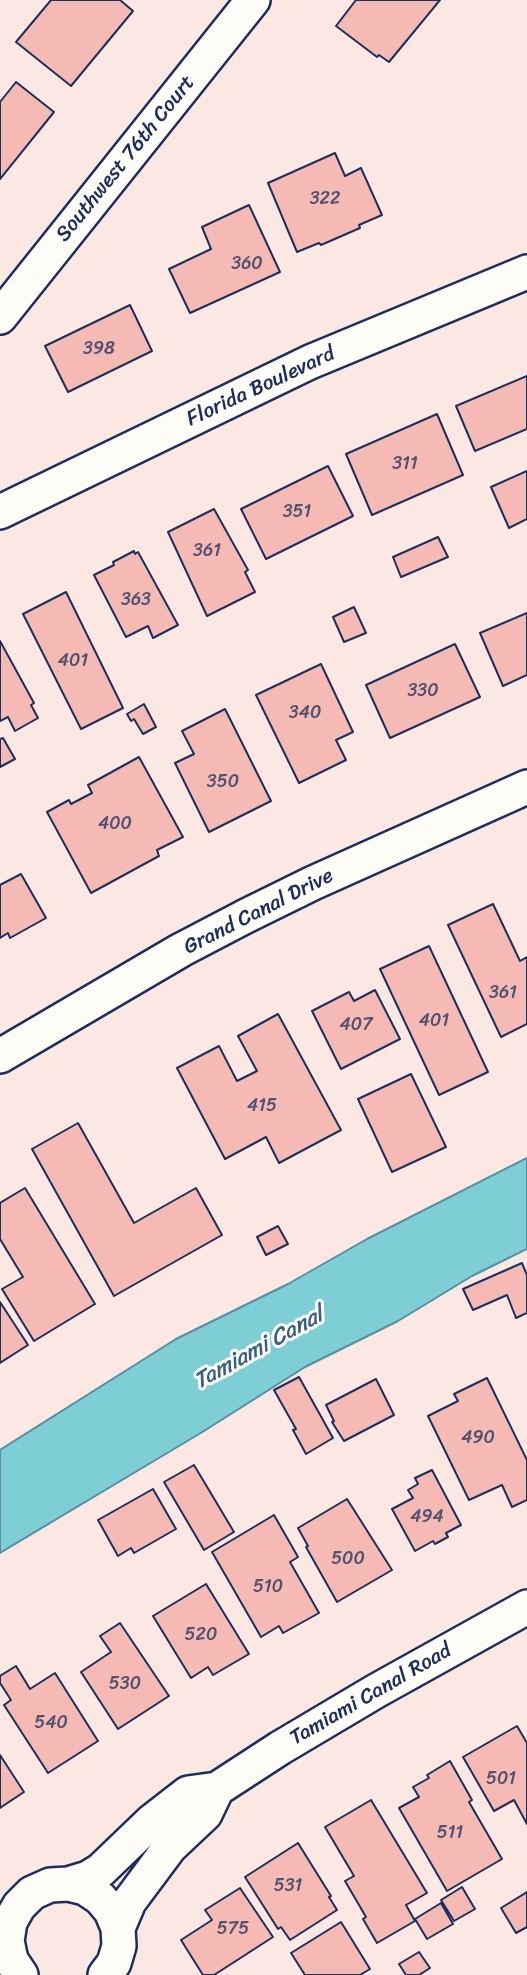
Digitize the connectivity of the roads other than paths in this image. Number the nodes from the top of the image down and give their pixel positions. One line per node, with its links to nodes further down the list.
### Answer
1 (253, 0): 3 (street, Southwest 76th Court)
2 (527, 272): 4 (street, Florida Boulevard)
3 (0, 317)
4 (0, 512)
5 (527, 787): 6 (street, Grand Canal Drive)
6 (0, 1056)
7 (527, 1607): 8 (street, Tamiami Canal Road)
8 (217, 1788): 9 (street, Tamiami Canal Road); 11 (street, Tamiami Canal Road)
9 (68, 1884): 10 (street, Tamiami Canal Road); 11 (street)
10 (5, 1926): 12 (street)
11 (116, 1958)
12 (21, 1975)

